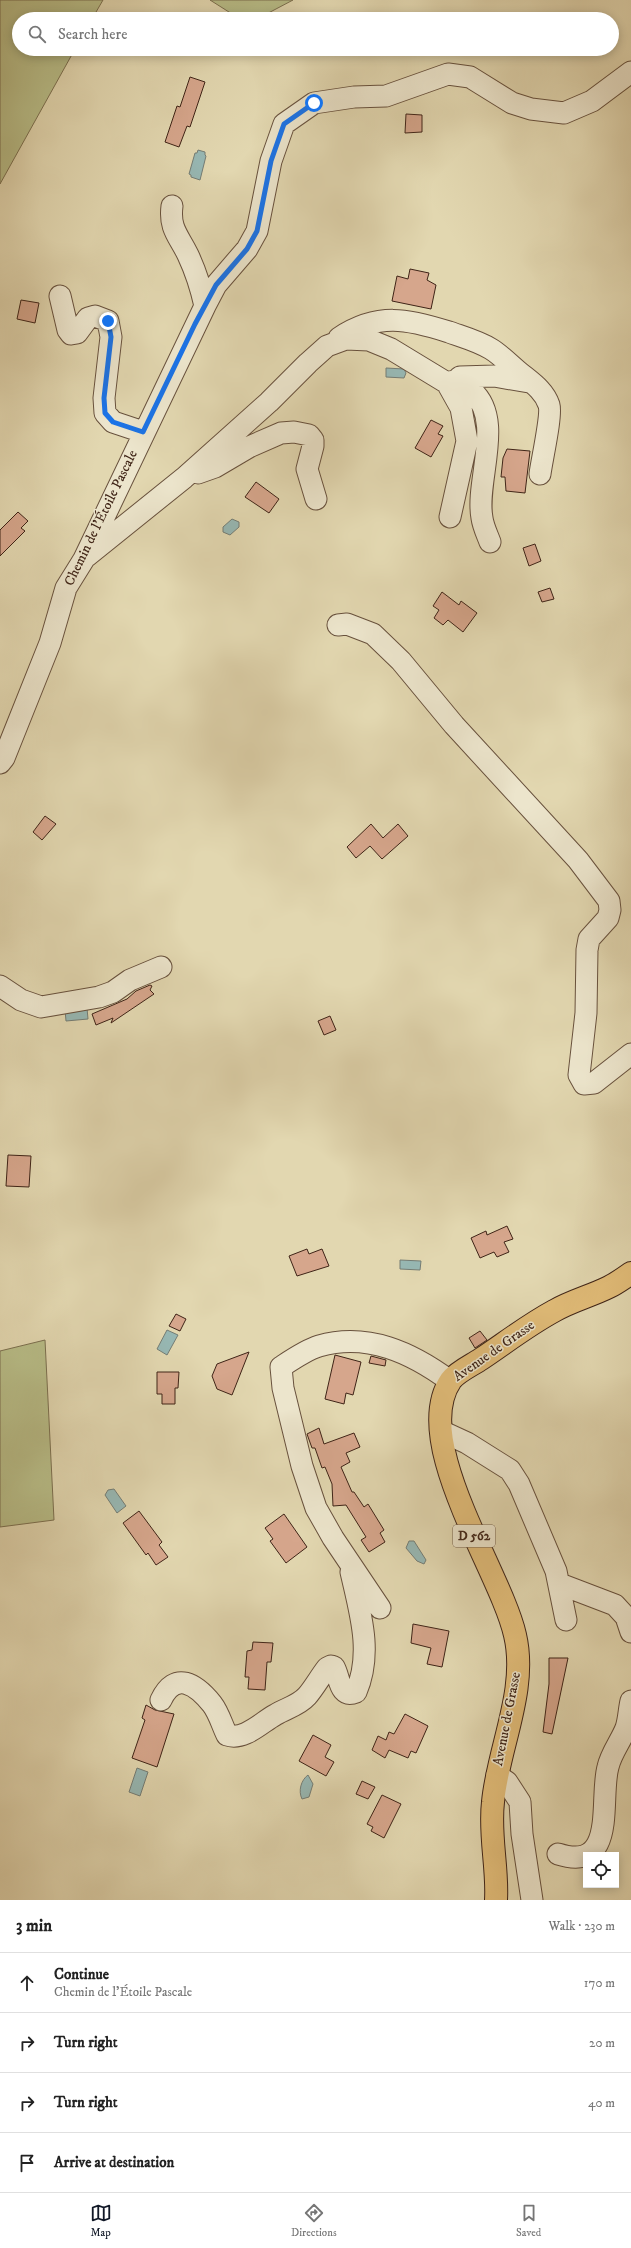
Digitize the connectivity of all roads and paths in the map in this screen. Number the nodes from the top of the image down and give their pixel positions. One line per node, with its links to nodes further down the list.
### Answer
1 (631, 72): 4 (lane, Chemin de l'Étoile Pascale)
2 (172, 206): 4 (lane)
3 (60, 296): 8 (lane)
4 (205, 306): 8 (lane, Chemin de l'Étoile Pascale)
5 (327, 346): 6 (lane); 7 (lane); 10 (lane)
6 (452, 382): 7 (lane); 12 (lane); 13 (lane)
7 (532, 383): 9 (lane)
8 (143, 432): 14 (lane, Chemin de l'Étoile Pascale)
9 (540, 474)
10 (184, 478): 11 (lane); 14 (lane)
11 (316, 499)
12 (450, 517)
13 (490, 542)
14 (84, 559): 16 (lane, Chemin de l'Étoile Pascale)
15 (338, 625): 19 (lane)
16 (0, 763)
17 (161, 967): 18 (lane)
18 (0, 986)
19 (631, 1054)
20 (631, 1273): 21 (main road, Avenue de Grasse)
21 (450, 1381): 22 (main road, Avenue de Grasse / D 562); 23 (lane)
22 (441, 1431): 24 (lane); 30 (main road, Avenue de Grasse / D 562)
23 (348, 1561): 25 (lane); 28 (lane)
24 (560, 1584): 26 (lane); 27 (lane)
25 (380, 1608)
26 (566, 1620)
27 (631, 1632)
28 (161, 1700)
29 (631, 1701): 31 (lane)
30 (497, 1775): 32 (main road, Avenue de Grasse / D 562); 33 (lane)
31 (558, 1854)
32 (496, 1900)
33 (532, 1900)

